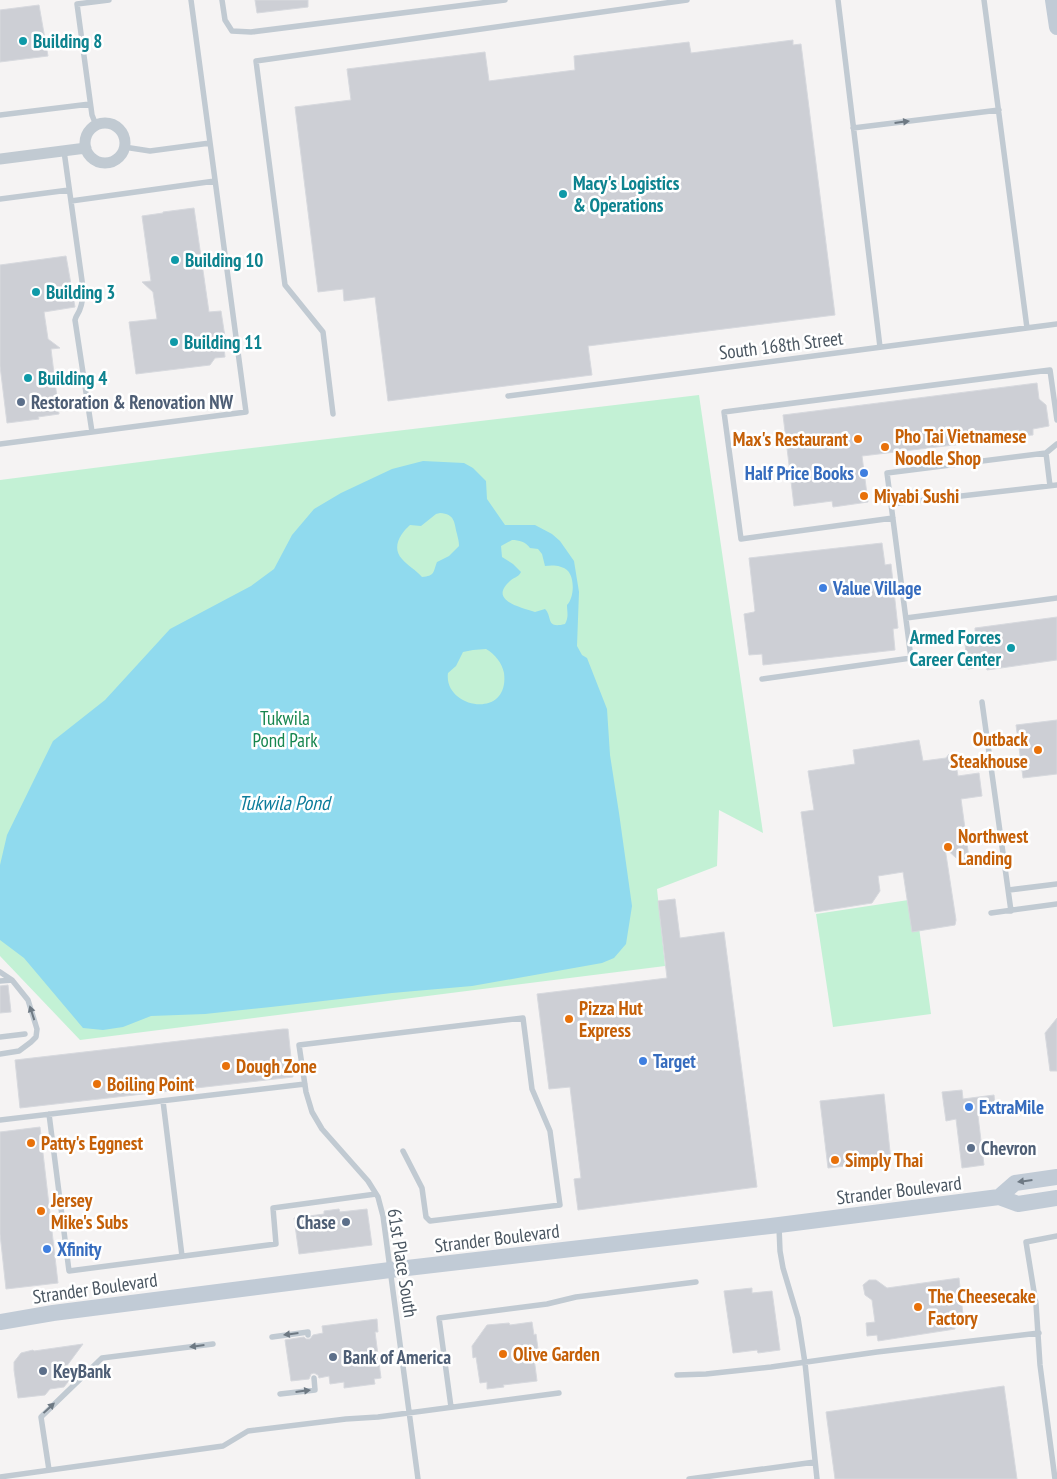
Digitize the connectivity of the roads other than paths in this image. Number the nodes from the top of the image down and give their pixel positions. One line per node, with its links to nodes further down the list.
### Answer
1 (109, 0): 11 (lane)
2 (191, 0): 16 (lane)
3 (222, 0): 9 (lane)
4 (505, 0): 9 (lane)
5 (687, 0): 29 (lane)
6 (838, 0): 15 (lane)
7 (984, 0): 12 (lane)
8 (1053, 0): 10 (main road)
9 (469, 2)
10 (1057, 27)
11 (90, 104): 13 (lane); 14 (lane)
12 (998, 110): 15 (lane, one-way to 12); 26 (lane)
13 (0, 116)
14 (96, 125): 17 (street); 18 (street)
15 (854, 128): 27 (lane)
16 (210, 143): 17 (lane); 21 (lane)
17 (124, 147): 18 (street)
18 (86, 148): 19 (street)
19 (64, 151): 20 (street); 22 (lane)
20 (0, 159)
21 (215, 181): 24 (lane); 31 (lane)
22 (69, 190): 23 (lane); 24 (lane)
23 (0, 199)
24 (71, 201): 31 (lane)
25 (1057, 324): 26 (lane, South 168th Street)
26 (1027, 328): 27 (lane, South 168th Street)
27 (880, 348): 28 (lane, South 168th Street)
28 (508, 396)
29 (333, 414)
30 (1057, 420): 37 (lane)
31 (92, 432): 32 (lane)
32 (0, 444)
33 (1057, 444): 34 (lane)
34 (1046, 453): 35 (lane); 36 (lane)
35 (1054, 485): 36 (lane)
36 (891, 504): 37 (lane)
37 (893, 518): 39 (lane)
38 (1057, 598): 39 (lane)
39 (906, 618): 40 (lane)
40 (762, 679)
41 (982, 702): 43 (lane)
42 (1057, 884): 43 (lane)
43 (1008, 890): 45 (lane)
44 (1057, 904): 45 (lane)
45 (1011, 911): 46 (lane)
46 (991, 913)
47 (0, 972): 49 (lane)
48 (0, 980): 49 (lane)
49 (12, 980): 52 (lane, one-way to 49)
50 (25, 1034): 51 (lane)
51 (0, 1037)
52 (0, 1054)
53 (305, 1084): 54 (lane); 57 (lane, 61st Place South); 59 (lane, 61st Place South)
54 (163, 1101): 55 (lane); 64 (lane)
55 (48, 1114): 56 (lane); 64 (lane)
56 (0, 1120)
57 (403, 1151)
58 (1057, 1177): 60 (main road, Strander Boulevard, one-way to 60)
59 (376, 1194): 64 (lane); 65 (lane, 61st Place South)
60 (999, 1197): 61 (main road, Strander Boulevard); 62 (main road, Strander Boulevard)
61 (1057, 1198)
62 (779, 1225): 65 (main road, Strander Boulevard); 72 (lane)
63 (1057, 1236): 68 (lane)
64 (182, 1256)
65 (390, 1270): 67 (main road, Strander Boulevard); 78 (lane, 61st Place South)
66 (696, 1282): 77 (lane)
67 (0, 1322)
68 (1039, 1333): 72 (lane); 85 (lane)
69 (308, 1335): 70 (lane, one-way to 70)
70 (272, 1337)
71 (213, 1344): 80 (lane)
72 (805, 1363): 73 (lane); 79 (lane)
73 (677, 1375)
74 (314, 1378): 76 (lane, one-way to 74)
75 (559, 1393): 77 (lane)
76 (280, 1394)
77 (451, 1407): 78 (lane)
78 (410, 1413): 80 (lane); 82 (lane, 61st Place South)
79 (815, 1462): 83 (lane); 84 (lane)
80 (48, 1470): 81 (lane)
81 (0, 1477)
82 (418, 1479)
83 (688, 1479)
84 (817, 1479)
85 (1054, 1479)

